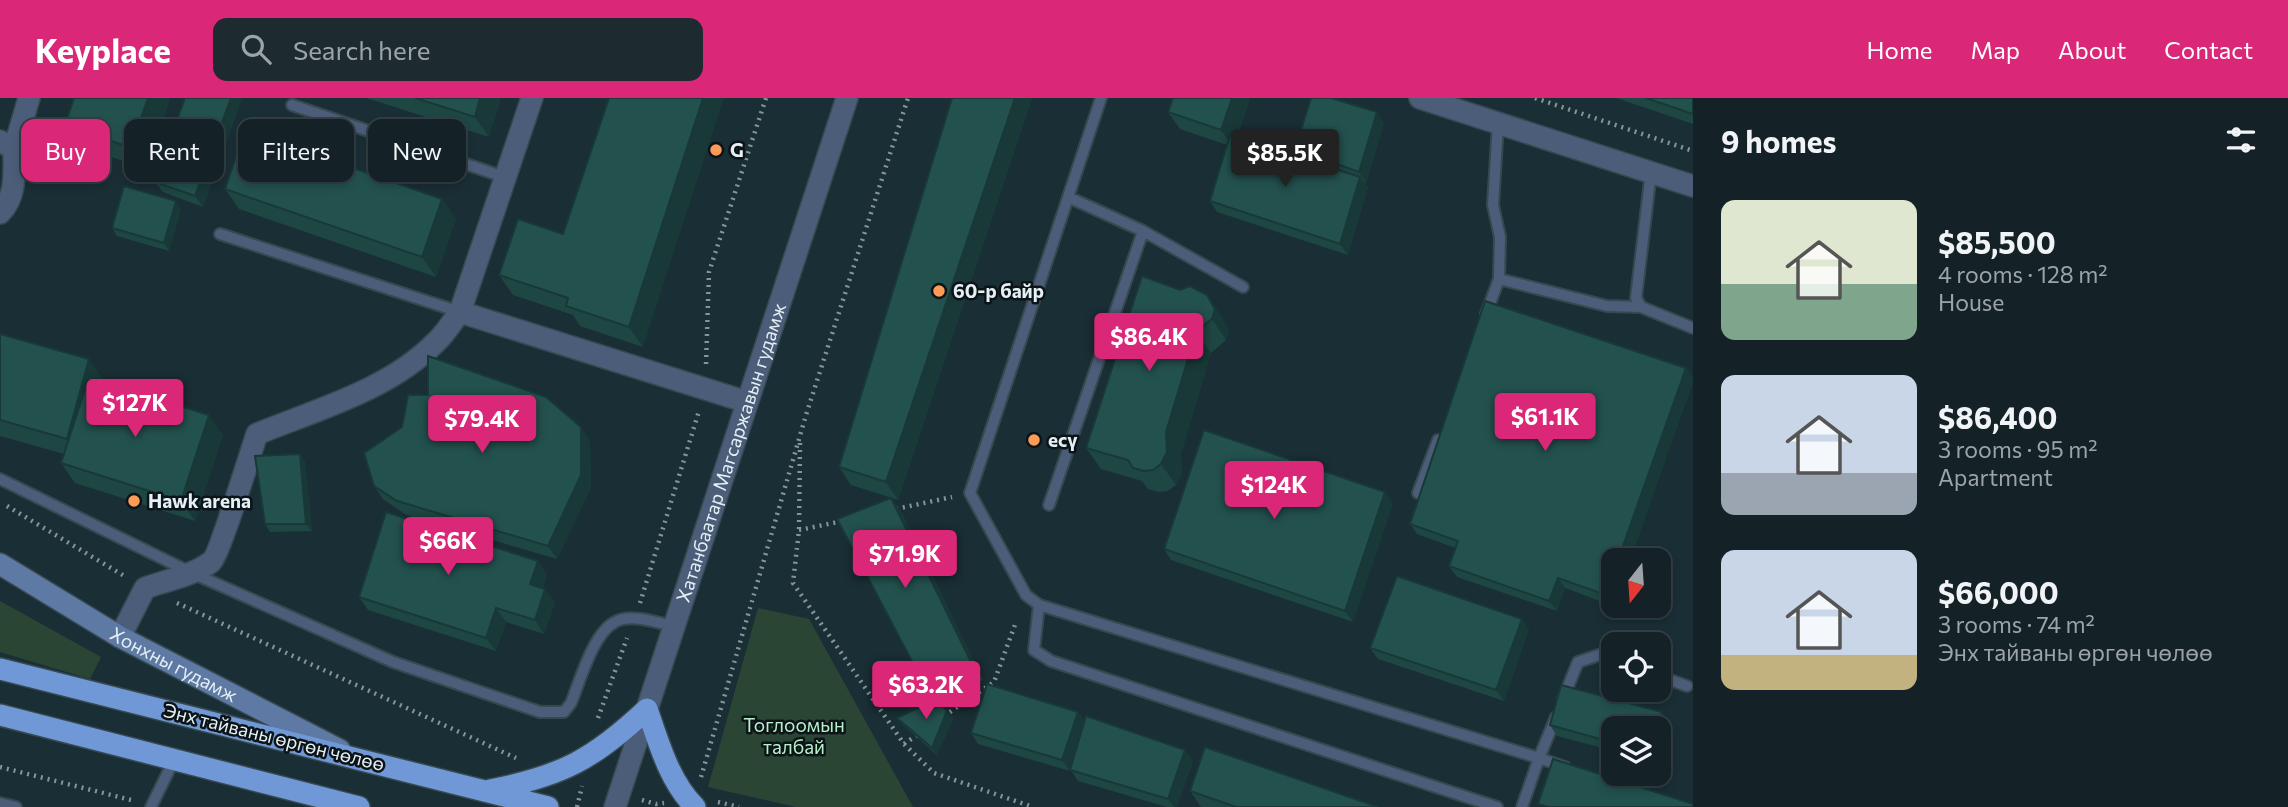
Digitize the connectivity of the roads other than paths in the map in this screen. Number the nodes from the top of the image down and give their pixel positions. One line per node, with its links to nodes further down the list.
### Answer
1 (29, 98): 9 (street)
2 (532, 98): 11 (street)
3 (847, 98): 23 (street, Хатанбаатар Магсаржавын гудамж)
4 (1101, 98): 13 (lane)
5 (1420, 98): 6 (street)
6 (1448, 102): 8 (street)
7 (292, 105): 11 (lane)
8 (1498, 123): 10 (street); 17 (lane)
9 (7, 145): 14 (street)
10 (1651, 172): 12 (street); 19 (lane)
11 (507, 178): 20 (street)
12 (1693, 186)
13 (1068, 197): 15 (lane); 30 (lane)
14 (0, 213)
15 (1143, 231): 18 (lane); 27 (lane)
16 (220, 233): 20 (lane)
17 (1499, 279): 19 (lane); 22 (lane)
18 (1243, 287)
19 (1641, 307): 21 (lane)
20 (460, 312): 23 (street); 29 (street)
21 (1693, 328)
22 (1480, 330)
23 (747, 402): 31 (street, Хатанбаатар Магсаржавын гудамж)
24 (1442, 430): 26 (lane)
25 (0, 479): 29 (lane)
26 (1418, 494)
27 (1049, 505)
28 (0, 564): 32 (main road, Хонхны гудамж)
29 (192, 573): 31 (lane); 32 (street)
30 (1039, 605): 40 (lane); 51 (lane)
31 (674, 626): 37 (street, Хатанбаатар Магсаржавын гудамж)
32 (120, 638): 39 (main road, Хонхны гудамж)
33 (1601, 656): 40 (lane)
34 (0, 669): 39 (highway, Энх тайваны өргөн чөлөө)
35 (1671, 680): 36 (lane)
36 (1687, 686)
37 (647, 709): 43 (highway); 45 (highway); 50 (street, Хатанбаатар Магсаржавын гудамж)
38 (0, 715): 41 (highway)
39 (354, 757): 43 (highway, Энх тайваны өргөн чөлөө)
40 (1539, 758): 42 (lane); 52 (lane)
41 (174, 760): 46 (lane); 48 (highway)
42 (1576, 771)
43 (484, 791): 49 (highway, Энх тайваны өргөн чөлөө)
44 (0, 803): 47 (lane)
45 (701, 803)
46 (151, 806)
47 (16, 807)
48 (359, 807)
49 (548, 807)
50 (615, 807)
51 (1497, 807)
52 (1522, 807)

